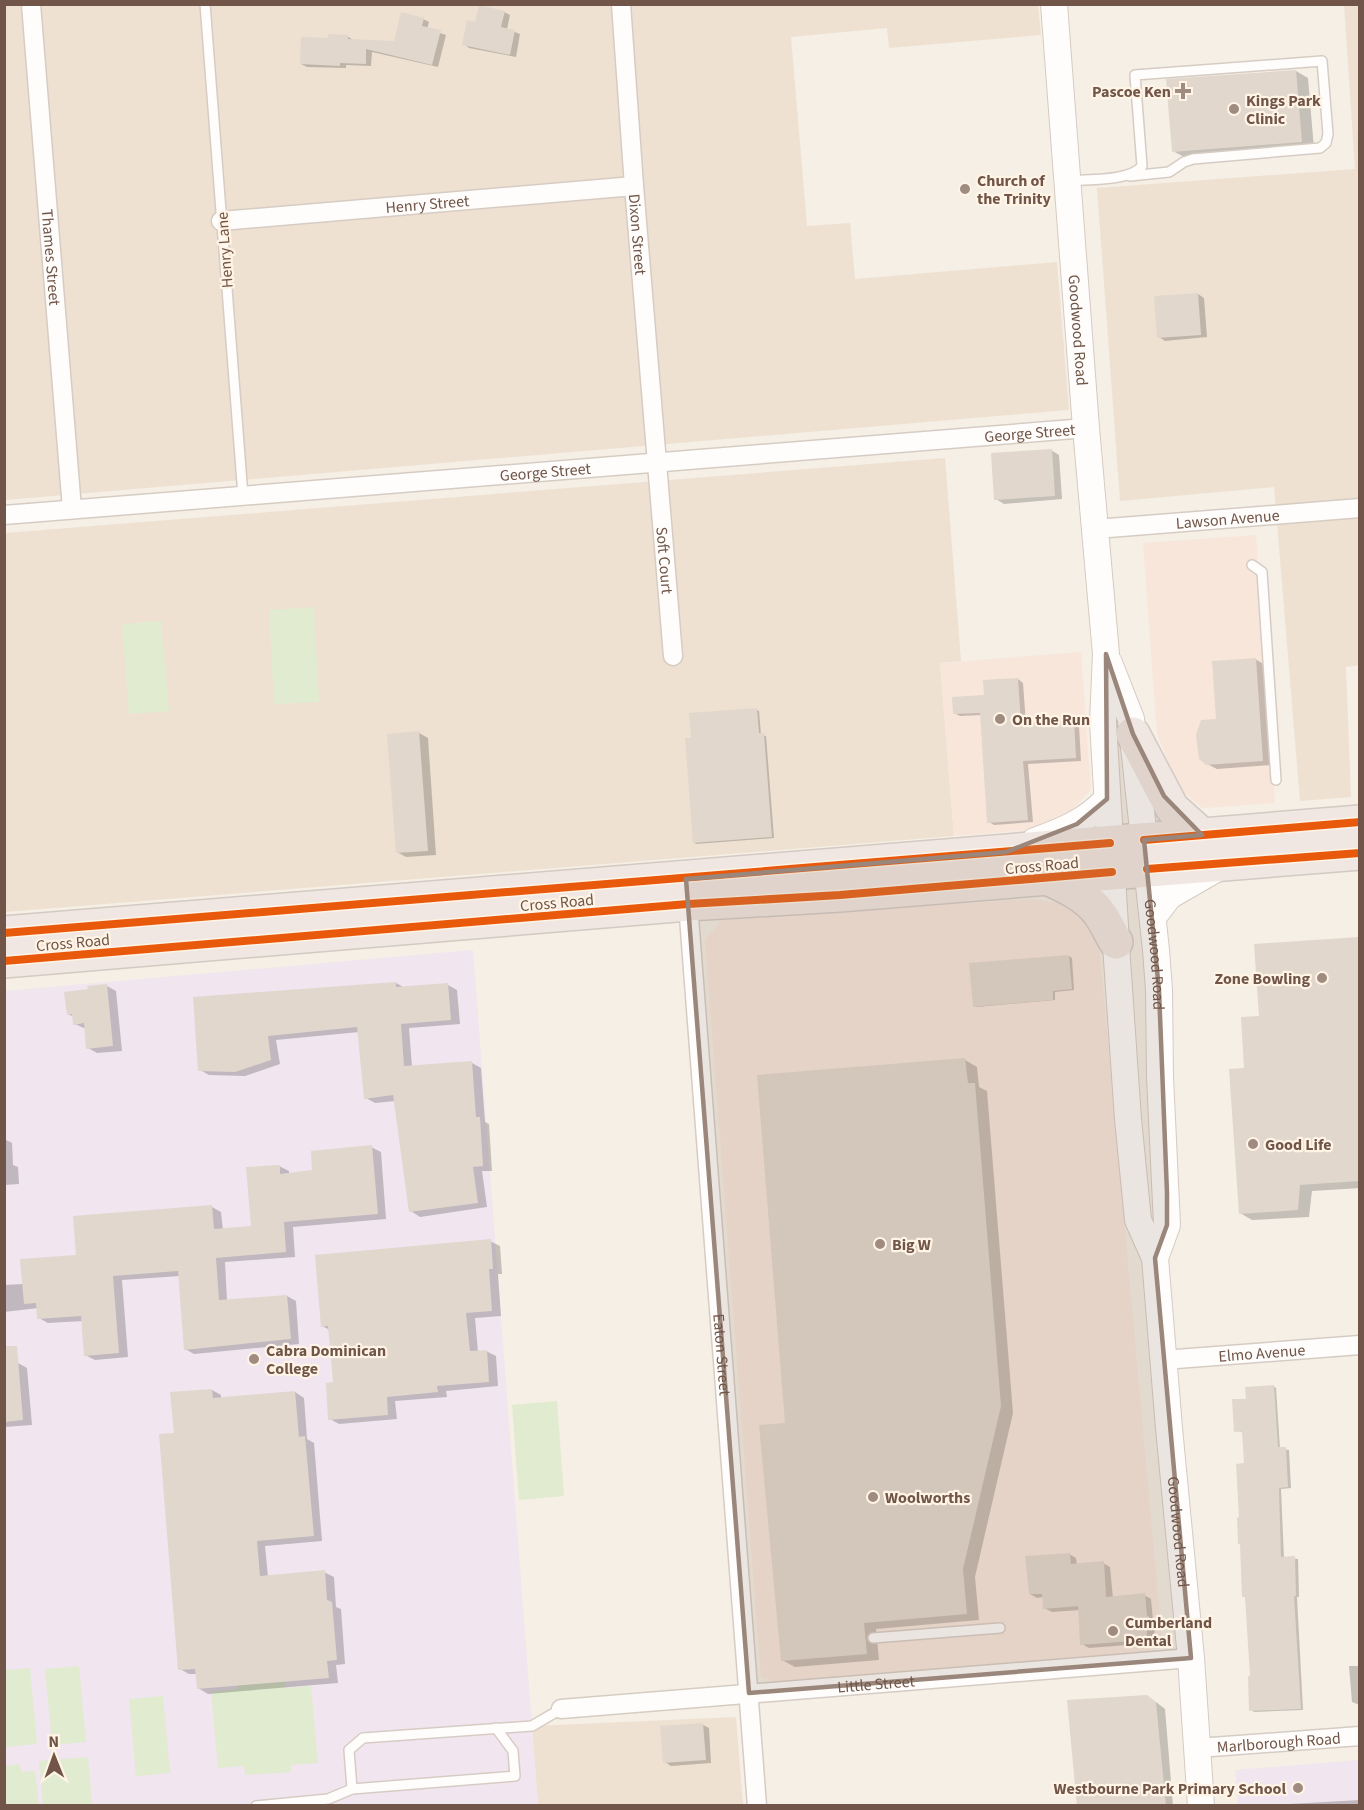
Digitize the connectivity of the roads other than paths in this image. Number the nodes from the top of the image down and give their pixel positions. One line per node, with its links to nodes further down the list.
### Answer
1 (31, 4): 13 (street, Thames Street)
2 (205, 4): 8 (lane, Henry Lane)
3 (621, 4): 7 (street, Dixon Street)
4 (1054, 4): 6 (main road, Goodwood Road)
5 (1130, 176): 5 (lane); 6 (lane)
6 (1068, 181): 9 (main road, Goodwood Road)
7 (634, 186): 8 (street, Henry Street); 10 (street, Dixon Street)
8 (221, 221): 11 (lane, Henry Lane)
9 (1086, 428): 10 (street, George Street); 15 (main road, Goodwood Road)
10 (657, 463): 11 (street, George Street); 18 (street, Soft Court)
11 (243, 496): 13 (street, George Street)
12 (1359, 508): 15 (street, Lawson Avenue)
13 (72, 509): 14 (street, George Street)
14 (4, 515)
15 (1096, 530): 17 (main road, Goodwood Road)
16 (1252, 564): 20 (lane)
17 (1106, 654): 19 (main road, Goodwood Road); 21 (main road, Goodwood Road)
18 (673, 656)
19 (1132, 734): 23 (highway); 26 (main road, Goodwood Road)
20 (1276, 780)
21 (1107, 799): 24 (main road); 27 (main road, Goodwood Road)
22 (1359, 822): 23 (highway, Cross Road)
23 (1202, 835): 26 (highway, Cross Road)
24 (1006, 852): 27 (highway, Cross Road); 30 (highway, Cross Road)
25 (1359, 853): 28 (highway, Cross Road)
26 (1146, 855): 27 (highway, Cross Road); 28 (highway, Cross Road); 31 (main road, Goodwood Road)
27 (1111, 857): 29 (highway, Cross Road); 33 (main road, Goodwood Road)
28 (1228, 862): 31 (main road)
29 (1047, 878): 30 (highway, Cross Road); 33 (highway)
30 (687, 891): 32 (highway, Cross Road); 34 (highway, Cross Road); 41 (street, Eaton Street)
31 (1153, 918): 35 (main road, Goodwood Road)
32 (4, 933)
33 (1116, 942): 35 (main road, Goodwood Road)
34 (4, 961)
35 (1155, 1258): 37 (main road, Goodwood Road)
36 (1359, 1345): 37 (street, Elmo Avenue)
37 (1163, 1360): 40 (main road, Goodwood Road)
38 (1000, 1628): 39 (lane)
39 (873, 1638)
40 (1191, 1658): 41 (street, Little Street); 45 (main road, Goodwood Road)
41 (749, 1694): 42 (street, Little Street); 48 (street, Eaton Street)
42 (561, 1708): 43 (lane)
43 (496, 1728): 46 (lane); 46 (lane)
44 (1359, 1736): 45 (street, Marlborough Road)
45 (1198, 1748): 49 (main road, Goodwood Road)
46 (352, 1789): 47 (lane)
47 (256, 1806)
48 (757, 1806)
49 (1201, 1806)

